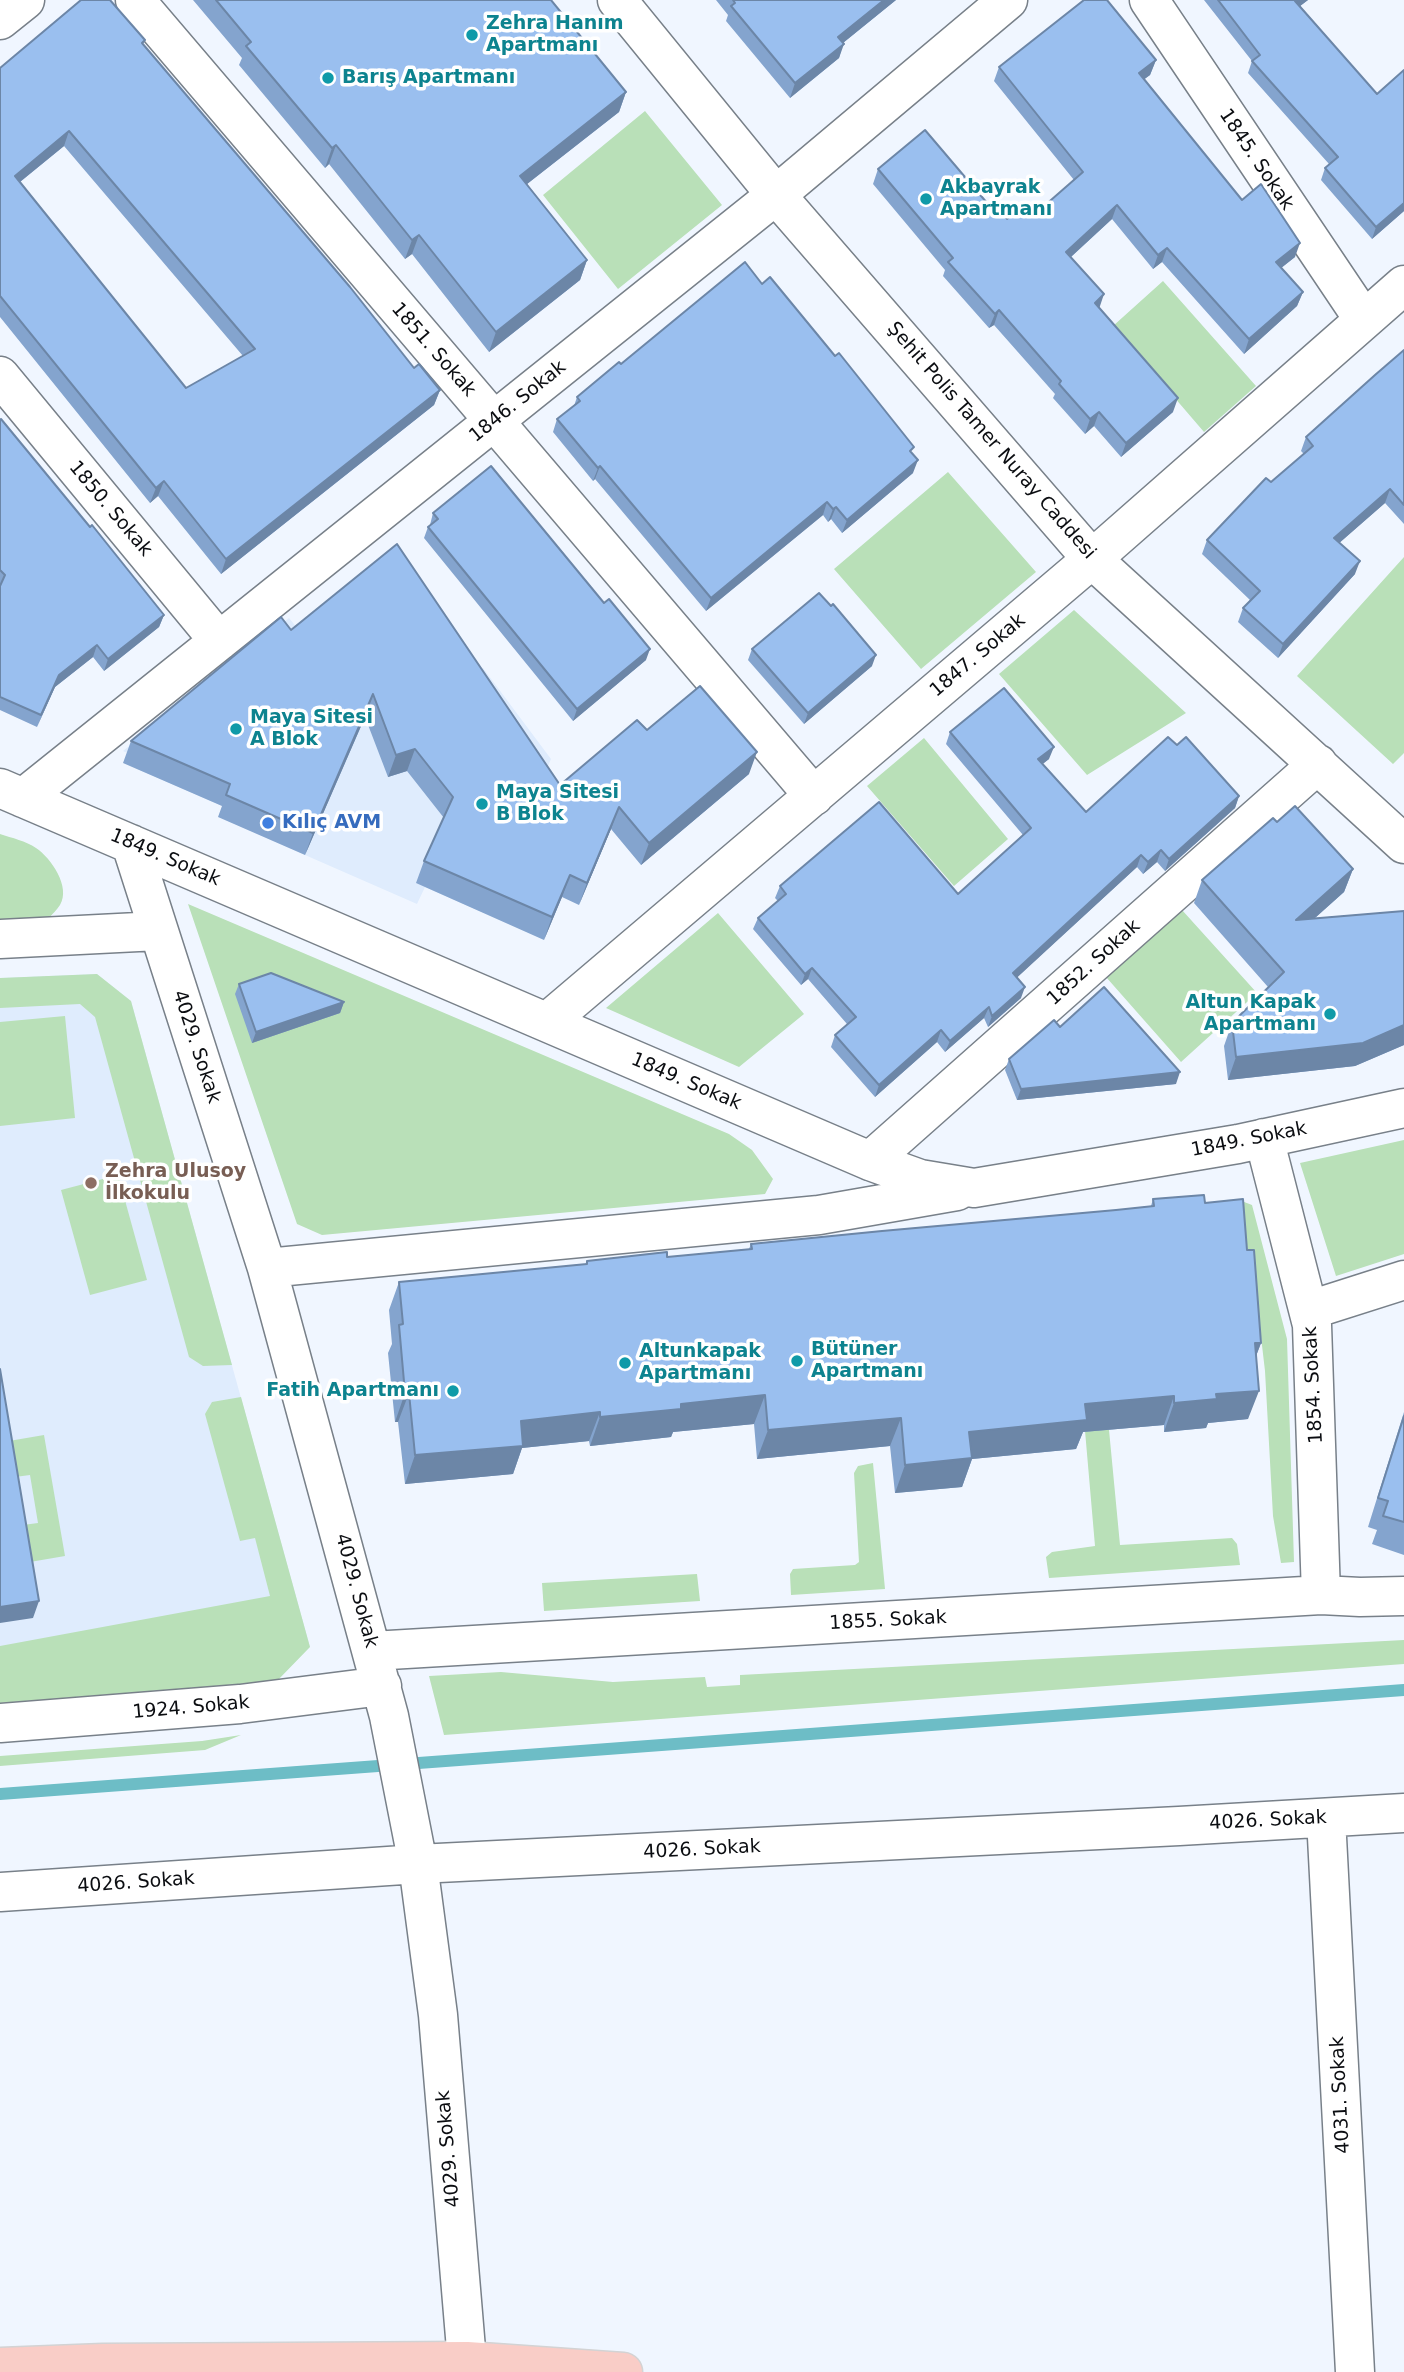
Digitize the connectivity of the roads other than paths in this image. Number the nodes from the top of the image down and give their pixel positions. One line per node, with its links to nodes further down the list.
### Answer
1 (24, 0): 6 (street)
2 (135, 0): 11 (street, 1851. Sokak)
3 (618, 0): 7 (street, Şehit Polis Tamer Nuray Caddesi)
4 (1009, 0): 7 (street, 1846. Sokak)
5 (1149, 0): 9 (street, 1845. Sokak)
6 (0, 20)
7 (776, 195): 11 (street, 1846. Sokak); 12 (street, Şehit Polis Tamer Nuray Caddesi)
8 (1404, 285): 9 (street, 1847. Sokak)
9 (1364, 320): 12 (street, 1847. Sokak)
10 (0, 376): 13 (street, 1850. Sokak)
11 (494, 421): 13 (street, 1846. Sokak); 16 (street, 1851. Sokak)
12 (1092, 559): 14 (street, Şehit Polis Tamer Nuray Caddesi); 16 (street, 1847. Sokak)
13 (219, 641): 15 (street, 1846. Sokak)
14 (1318, 764): 18 (street, Şehit Polis Tamer Nuray Caddesi); 24 (street, 1852. Sokak)
15 (6, 791): 17 (street, 1849. Sokak)
16 (814, 796): 21 (street, 1847. Sokak)
17 (131, 844): 19 (street, 4029. Sokak); 21 (street, 1849. Sokak)
18 (1404, 844)
19 (158, 931): 20 (street); 26 (street, 4029. Sokak)
20 (0, 939)
21 (547, 1022): 24 (street, 1849. Sokak)
22 (1404, 1108): 23 (street, 1849. Sokak)
23 (1264, 1138): 25 (street, 1849. Sokak); 28 (street, 1854. Sokak)
24 (870, 1161): 25 (street, 1849. Sokak)
25 (974, 1188): 26 (street)
26 (267, 1268): 31 (street, 4029. Sokak)
27 (1404, 1280): 28 (street)
28 (1310, 1310): 29 (street, 1854. Sokak)
29 (1321, 1595): 30 (street, 1855. Sokak); 31 (street, 1855. Sokak)
30 (1404, 1596)
31 (381, 1684): 32 (street, 1924. Sokak); 35 (street, 4029. Sokak)
32 (0, 1723)
33 (1404, 1812): 34 (street, 4026. Sokak)
34 (1326, 1818): 35 (street, 4026. Sokak); 40 (street, 4031. Sokak)
35 (418, 1864): 36 (street, 4026. Sokak); 37 (street, 4029. Sokak)
36 (0, 1892)
37 (467, 2361): 38 (main road); 39 (main road)
38 (0, 2367)
39 (623, 2372)
40 (1355, 2372)

